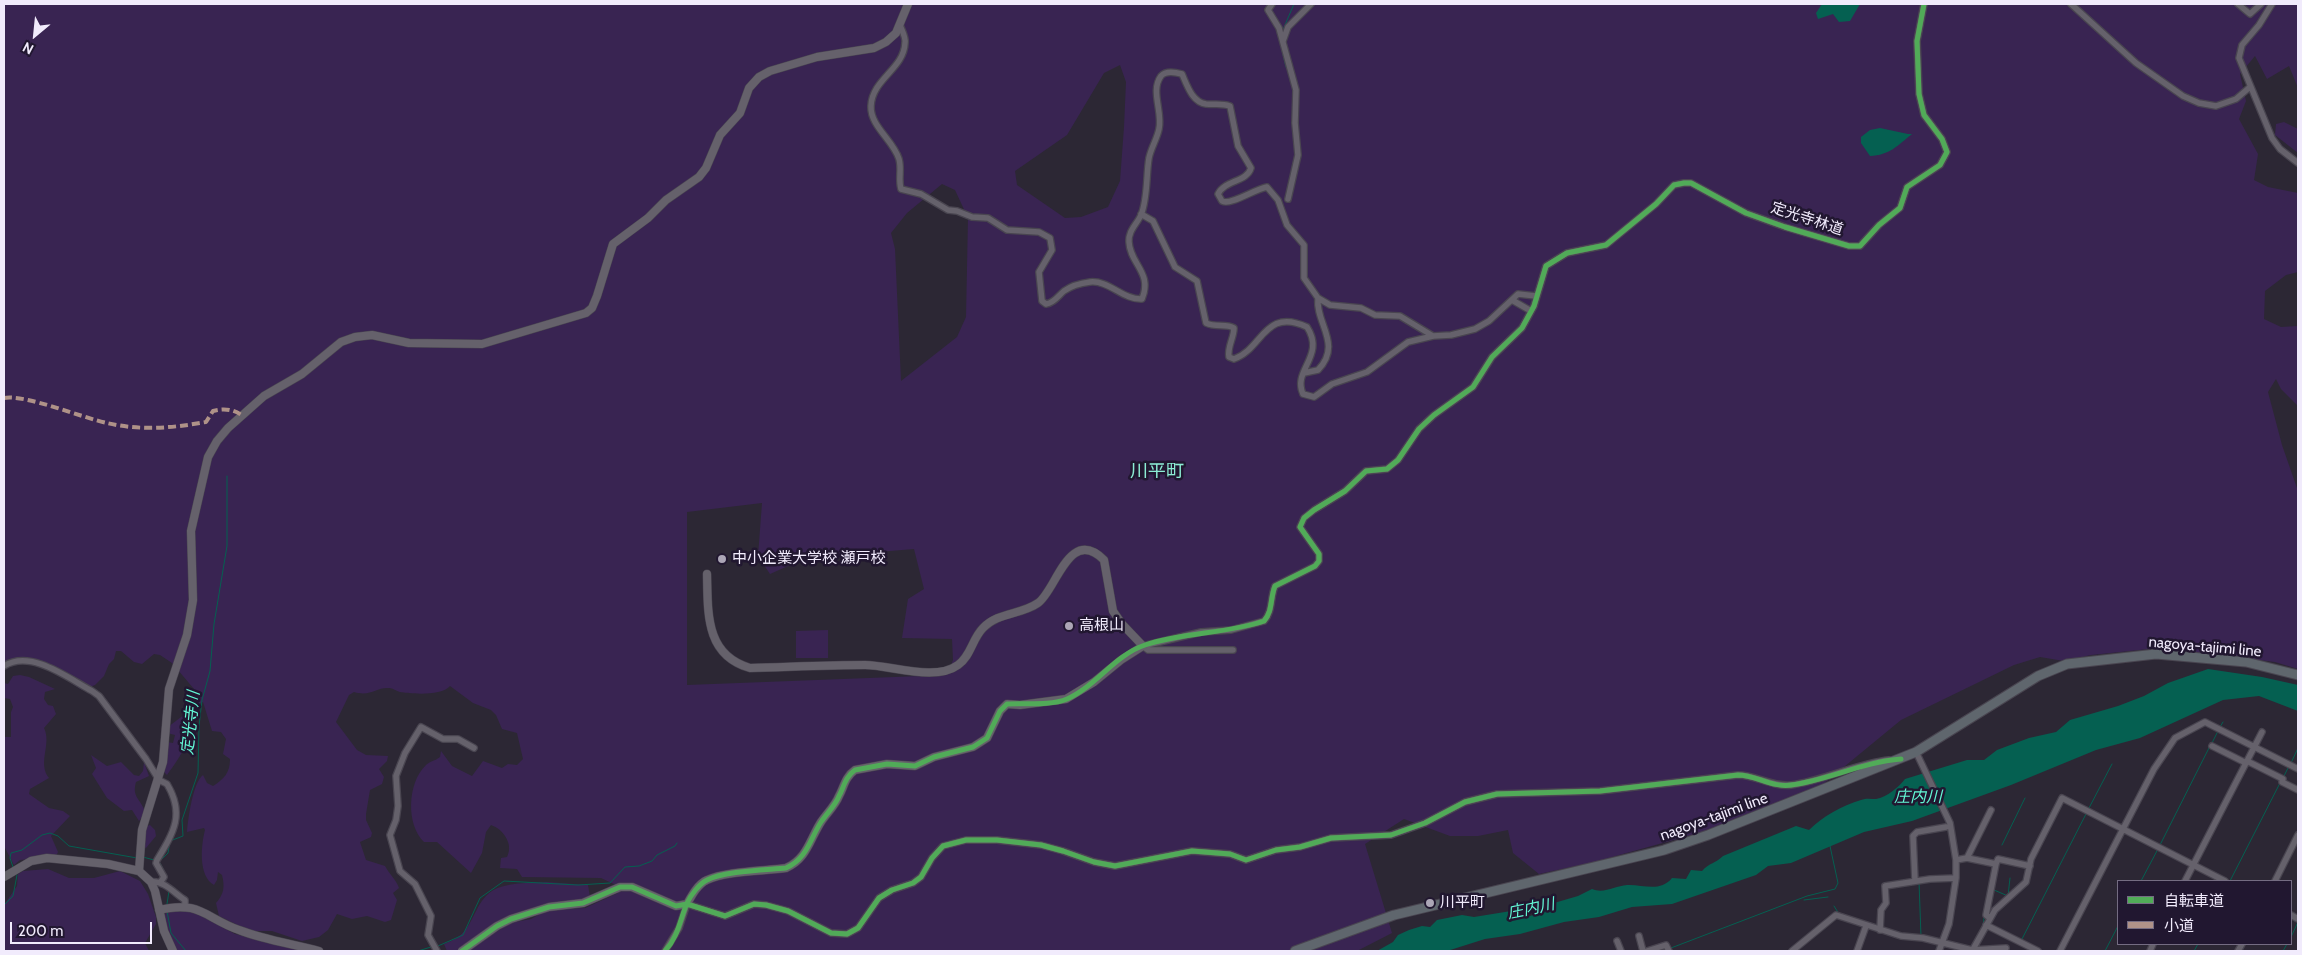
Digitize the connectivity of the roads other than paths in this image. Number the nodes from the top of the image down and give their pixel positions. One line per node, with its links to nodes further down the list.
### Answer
1 (908, 4): 9 (street)
2 (1272, 4): 10 (street)
3 (1311, 4): 10 (street)
4 (1924, 4): 15 (street, 定光寺林道)
5 (2071, 4): 11 (street)
6 (2238, 4): 7 (street)
7 (2261, 4)
8 (2272, 4): 11 (street)
9 (900, 25): 14 (street); 34 (street)
10 (1283, 41): 13 (street)
11 (2250, 87): 12 (street)
12 (2298, 163)
13 (1288, 199)
14 (1141, 214): 16 (street); 20 (street)
15 (1536, 296): 17 (street); 18 (street)
16 (1318, 298): 19 (street); 20 (street)
17 (1512, 300): 18 (street); 19 (street)
18 (1531, 311): 22 (street)
19 (1433, 336): 20 (street)
20 (1304, 373)
21 (707, 574): 22 (street)
22 (1143, 646): 23 (street); 54 (street)
23 (1234, 650)
24 (4, 666): 34 (street)
25 (2298, 675): 30 (main road, nagoya-tajimi line)
26 (2262, 732): 28 (street)
27 (2212, 746): 32 (street)
28 (2254, 746): 32 (street); 33 (street); 38 (street)
29 (474, 748): 64 (street)
30 (1916, 752): 31 (main road, nagoya-tajimi line); 41 (street)
31 (1901, 759): 54 (street); 70 (main road, nagoya-tajimi line)
32 (2247, 762): 35 (street); 43 (street)
33 (2298, 769)
34 (159, 780): 45 (street); 53 (street)
35 (2298, 790)
36 (1991, 810): 40 (street)
37 (1946, 827): 51 (street)
38 (2123, 829): 43 (street); 44 (street); 80 (street)
39 (2298, 834): 50 (street)
40 (1967, 858): 41 (street); 42 (street)
41 (1956, 860): 47 (street)
42 (1996, 864): 44 (street); 57 (street)
43 (2194, 865): 48 (street); 49 (street)
44 (2030, 866): 57 (street)
45 (139, 872): 46 (street); 52 (street)
46 (4, 877)
47 (1956, 878): 51 (street); 63 (street)
48 (2186, 880)
49 (2223, 880)
50 (2275, 880)
51 (1915, 881): 60 (street)
52 (151, 882): 53 (street); 56 (street)
53 (160, 883): 55 (street)
54 (687, 904): 68 (street); 69 (street)
55 (185, 906): 56 (street); 67 (street)
56 (164, 909): 66 (street)
57 (1990, 918): 58 (street)
58 (1986, 925): 78 (street); 79 (street)
59 (1866, 926): 60 (street); 75 (street); 76 (street)
60 (1880, 930): 63 (street)
61 (1639, 936): 72 (street)
62 (1617, 942): 71 (street)
63 (1941, 942): 77 (street); 78 (street)
64 (435, 948)
65 (2006, 948): 78 (street)
66 (173, 951)
67 (319, 951)
68 (462, 951)
69 (665, 951)
70 (1295, 951)
71 (1621, 951)
72 (1643, 951)
73 (1647, 951): 74 (street)
74 (1668, 951)
75 (1792, 951)
76 (1857, 951)
77 (1939, 951)
78 (1972, 951)
79 (2038, 951)
80 (2060, 951)

